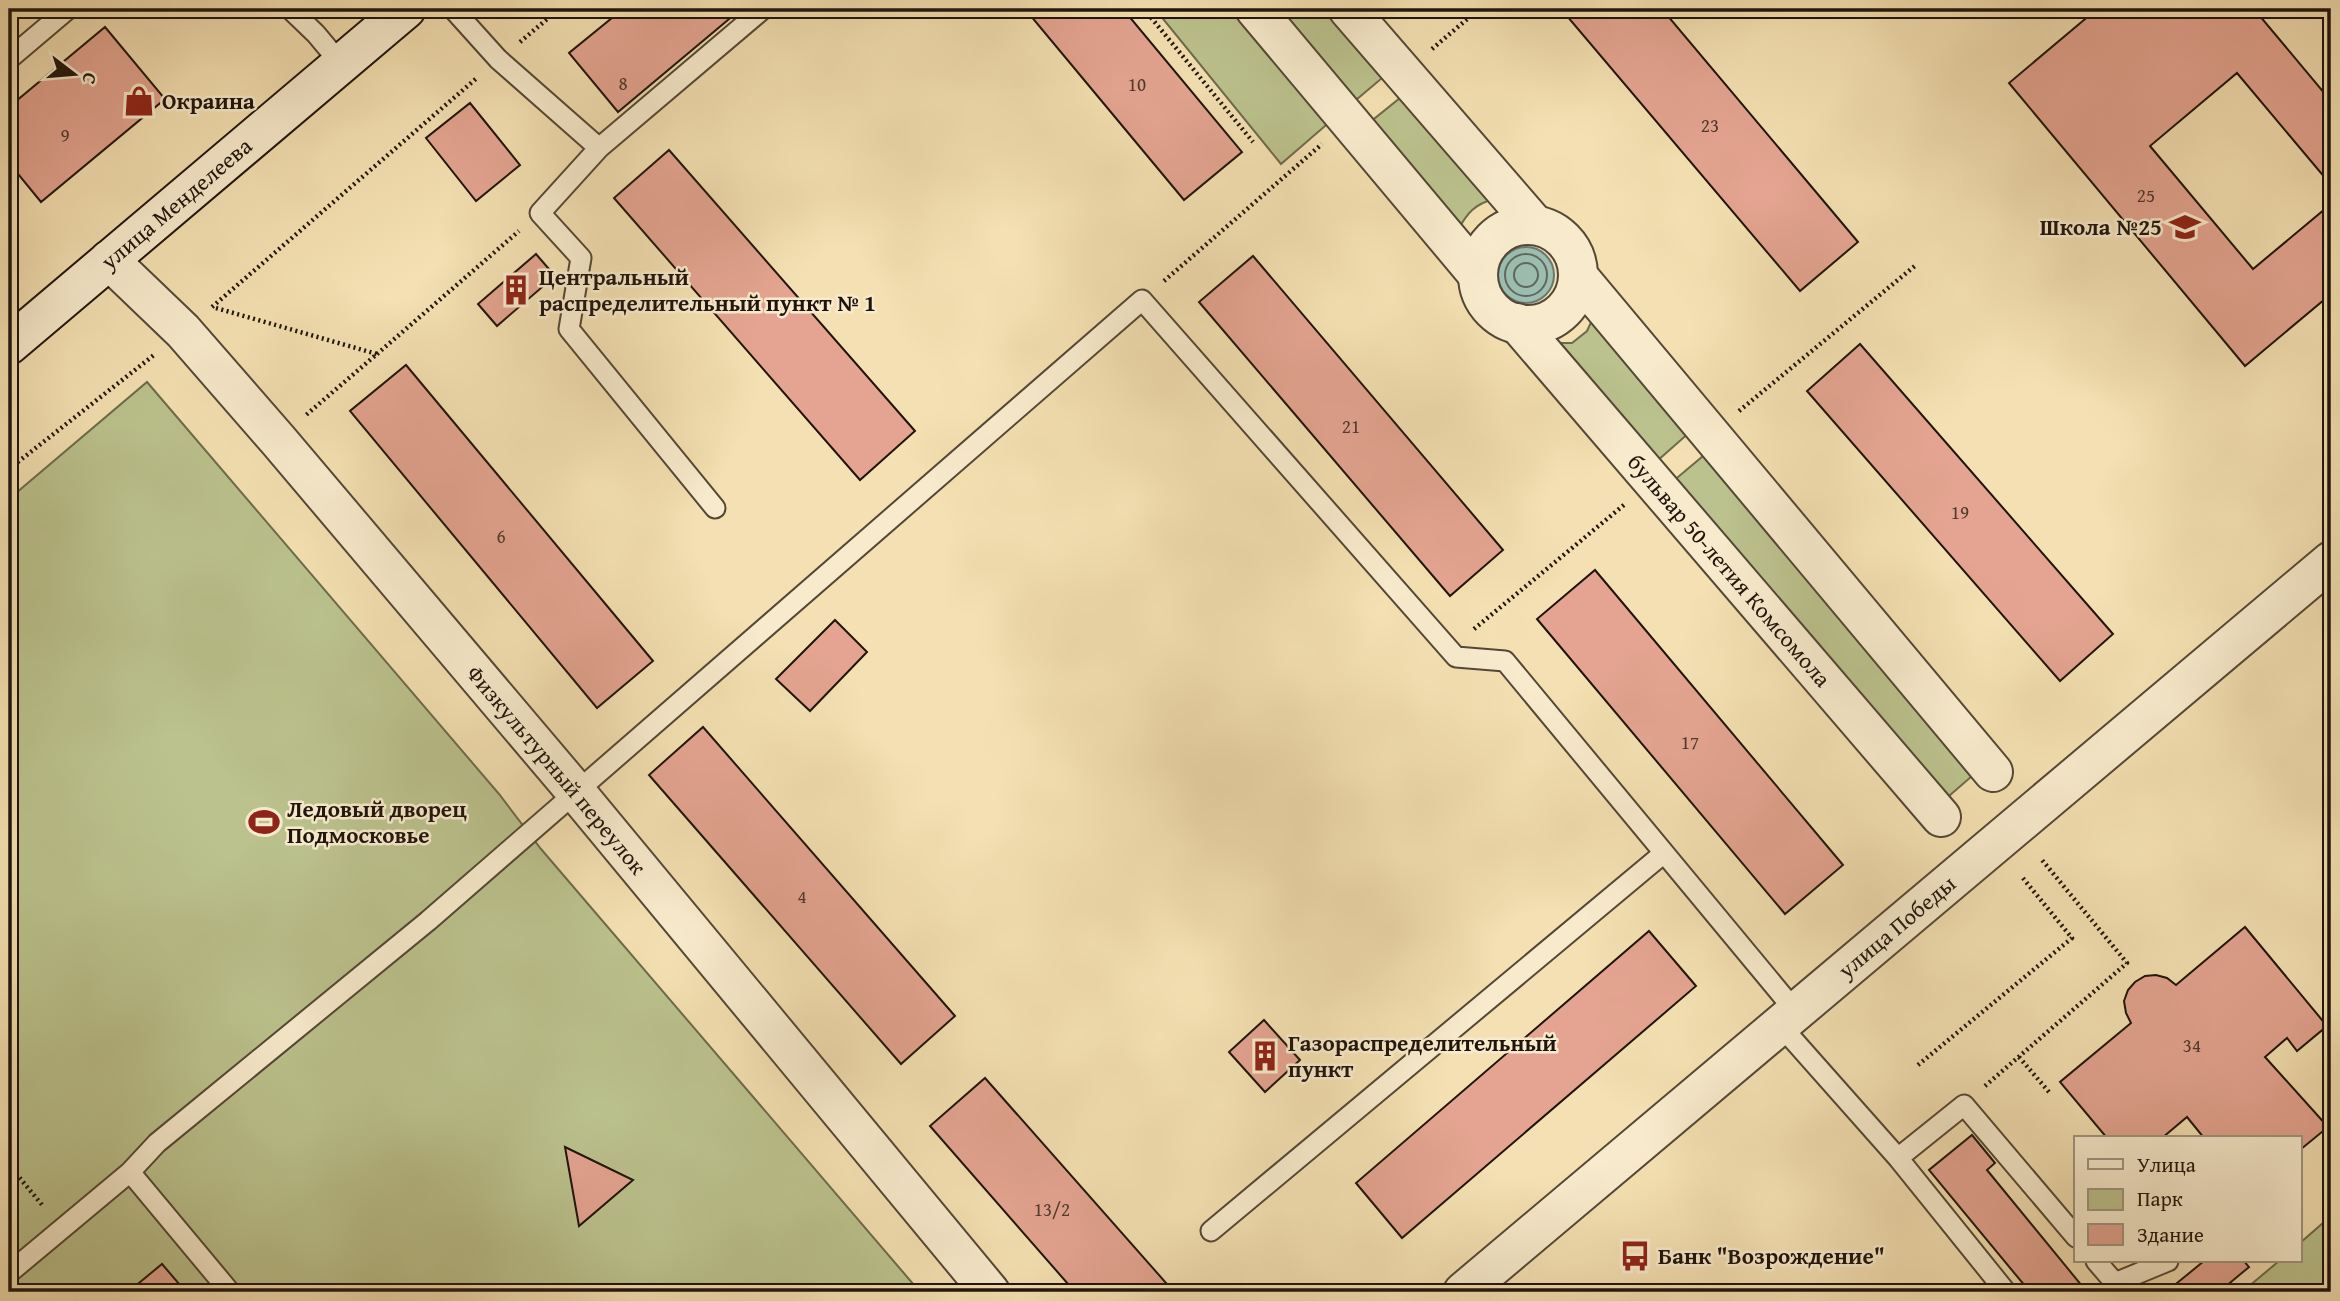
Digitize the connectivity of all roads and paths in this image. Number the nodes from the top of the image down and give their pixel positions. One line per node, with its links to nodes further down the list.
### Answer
1 (68, 9): 11 (lane)
2 (290, 9): 13 (lane)
3 (406, 9): 13 (street, улица Менделеева)
4 (453, 9): 12 (lane)
5 (559, 9): 12 (path)
6 (763, 9): 17 (lane)
7 (1144, 9): 16 (path)
8 (1255, 9): 15 (street, бульвар 50-летия Комсомола)
9 (1348, 9): 14 (street)
10 (1479, 9): 14 (path)
11 (9, 59)
12 (498, 59): 17 (lane); 24 (path)
13 (341, 64): 20 (street, улица Менделеева)
14 (1403, 74): 19 (street)
15 (1349, 120): 21 (street, бульвар 50-летия Комсомола); 23 (path)
16 (1253, 142)
17 (599, 148): 18 (lane)
18 (540, 213): 27 (path); 30 (lane)
19 (1535, 225): 21 (street); 22 (street)
20 (109, 260): 24 (street, Физкультурный переулок); 26 (street, улица Менделеева)
21 (1478, 275): 25 (street, бульвар 50-летия Комсомола)
22 (1578, 276): 25 (street); 32 (street)
23 (1142, 300): 33 (lane); 35 (lane)
24 (198, 319): 27 (path); 28 (street, Физкультурный переулок); 29 (path)
25 (1517, 323): 34 (street, бульвар 50-летия Комсомола)
26 (9, 345)
27 (377, 354): 28 (path)
28 (278, 440): 33 (street, Физкультурный переулок)
29 (9, 469)
30 (715, 508)
31 (2331, 561): 38 (street, улица Победы)
32 (1993, 772)
33 (576, 792): 45 (lane); 53 (street, Физкультурный переулок)
34 (1941, 817)
35 (1664, 853): 38 (lane); 47 (lane)
36 (2042, 860): 39 (path)
37 (2022, 877): 40 (path)
38 (1789, 1019): 43 (lane); 54 (street, улица Победы)
39 (2019, 1057): 41 (path); 42 (path)
40 (1918, 1065)
41 (2049, 1093)
42 (1964, 1105): 43 (lane); 48 (lane)
43 (1898, 1158): 55 (lane)
44 (9, 1164): 46 (path)
45 (130, 1172): 46 (lane); 52 (lane)
46 (61, 1229): 51 (lane)
47 (1212, 1231)
48 (2074, 1235)
49 (2097, 1262): 50 (lane)
50 (2166, 1262)
51 (9, 1273)
52 (230, 1292)
53 (990, 1292)
54 (1464, 1292)
55 (2006, 1292)

